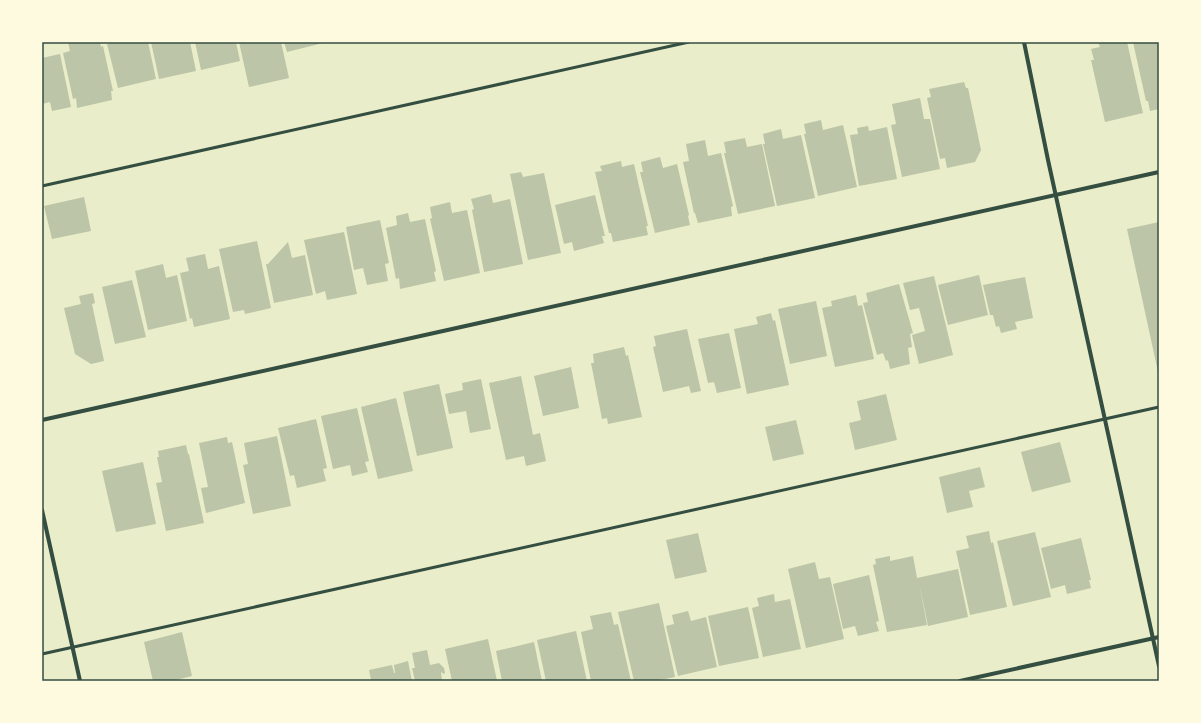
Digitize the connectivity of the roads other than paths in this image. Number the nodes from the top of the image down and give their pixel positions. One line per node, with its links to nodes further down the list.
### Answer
1 (689, 42): 4 (lane)
2 (1024, 42): 5 (street)
3 (1159, 172): 5 (street)
4 (42, 186)
5 (1056, 196): 7 (street); 8 (street)
6 (1159, 407): 7 (lane)
7 (1105, 419): 11 (street); 12 (lane)
8 (42, 420)
9 (42, 510): 12 (street)
10 (1159, 637): 11 (street)
11 (1153, 638): 14 (street); 16 (street)
12 (73, 647): 13 (lane); 15 (street)
13 (42, 654)
14 (1159, 666)
15 (80, 681)
16 (960, 681)

